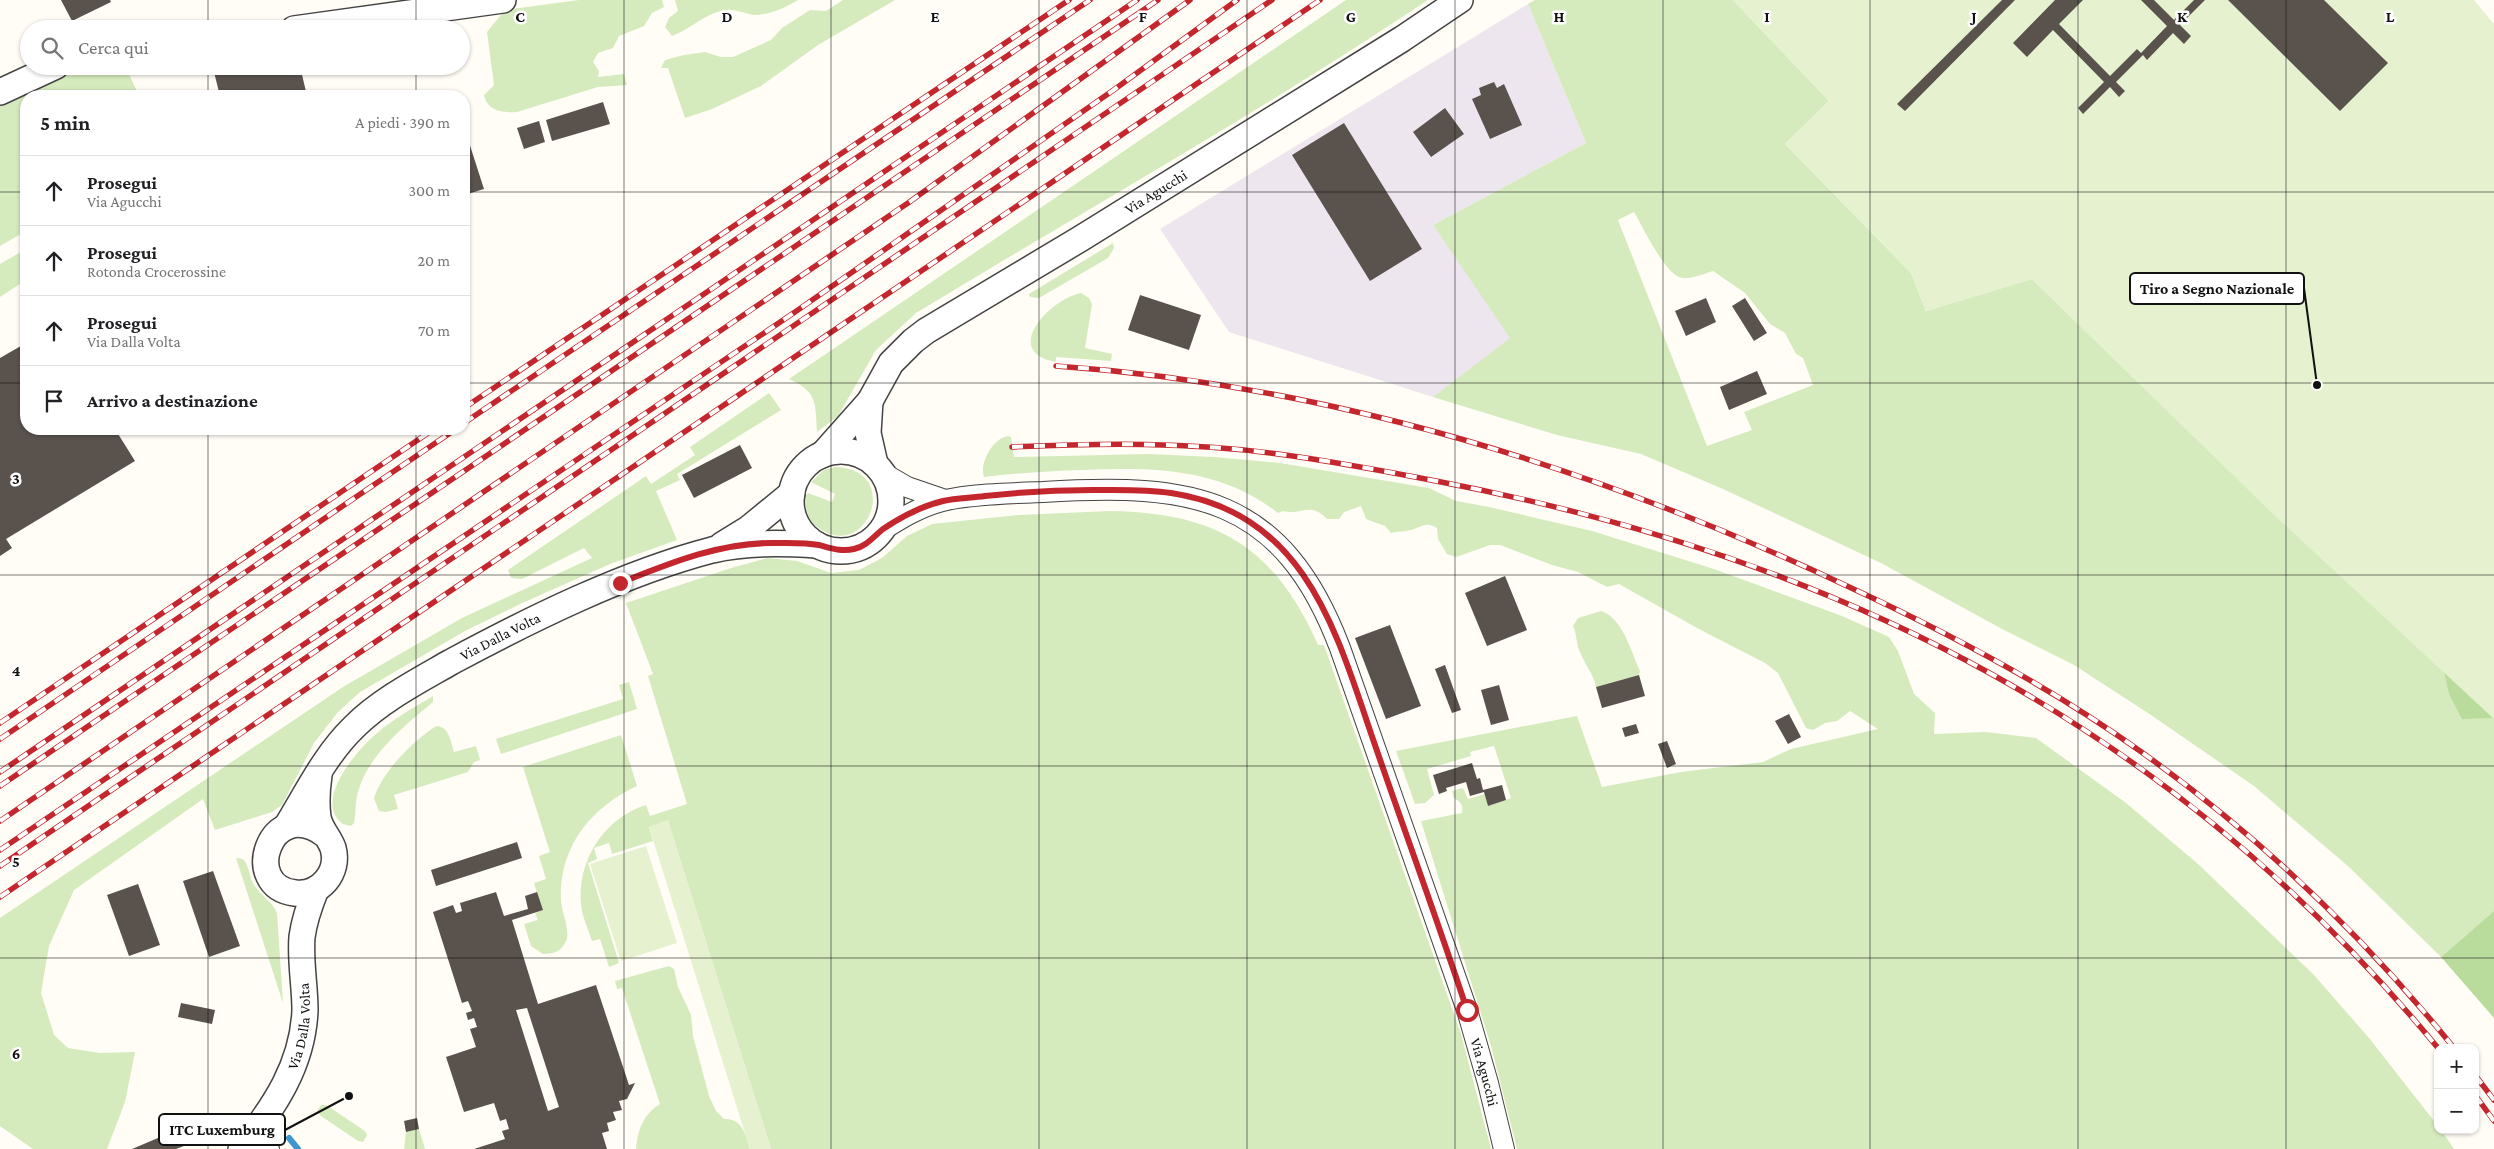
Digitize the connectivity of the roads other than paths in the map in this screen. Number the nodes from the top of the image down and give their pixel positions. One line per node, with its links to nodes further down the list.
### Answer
1 (503, 0): 3 (street)
2 (1460, 0): 6 (street, Via Agucchi)
3 (359, 20)
4 (37, 75): 5 (street)
5 (0, 92)
6 (870, 401): 7 (street, Via Agucchi); 8 (street, Via Agucchi)
7 (822, 455): 8 (street); 9 (street)
8 (879, 469): 10 (street, Via Agucchi); 11 (street)
9 (792, 493): 12 (street); 13 (street, Via Dalla Volta)
10 (945, 500): 11 (street, Via Agucchi); 21 (street, Via Agucchi)
11 (881, 531): 12 (street)
12 (817, 545): 13 (street, Via Dalla Volta)
13 (713, 550): 14 (street, Via Dalla Volta)
14 (320, 772): 15 (street, Via Dalla Volta); 16 (street, Via Dalla Volta)
15 (286, 827): 16 (street); 17 (street, Via Dalla Volta)
16 (324, 834): 18 (street, Via Dalla Volta)
17 (284, 890): 18 (street); 19 (street, Via Dalla Volta)
18 (316, 890): 19 (street, Via Dalla Volta)
19 (302, 938): 20 (street, Via Dalla Volta)
20 (254, 1144)
21 (1504, 1149)

